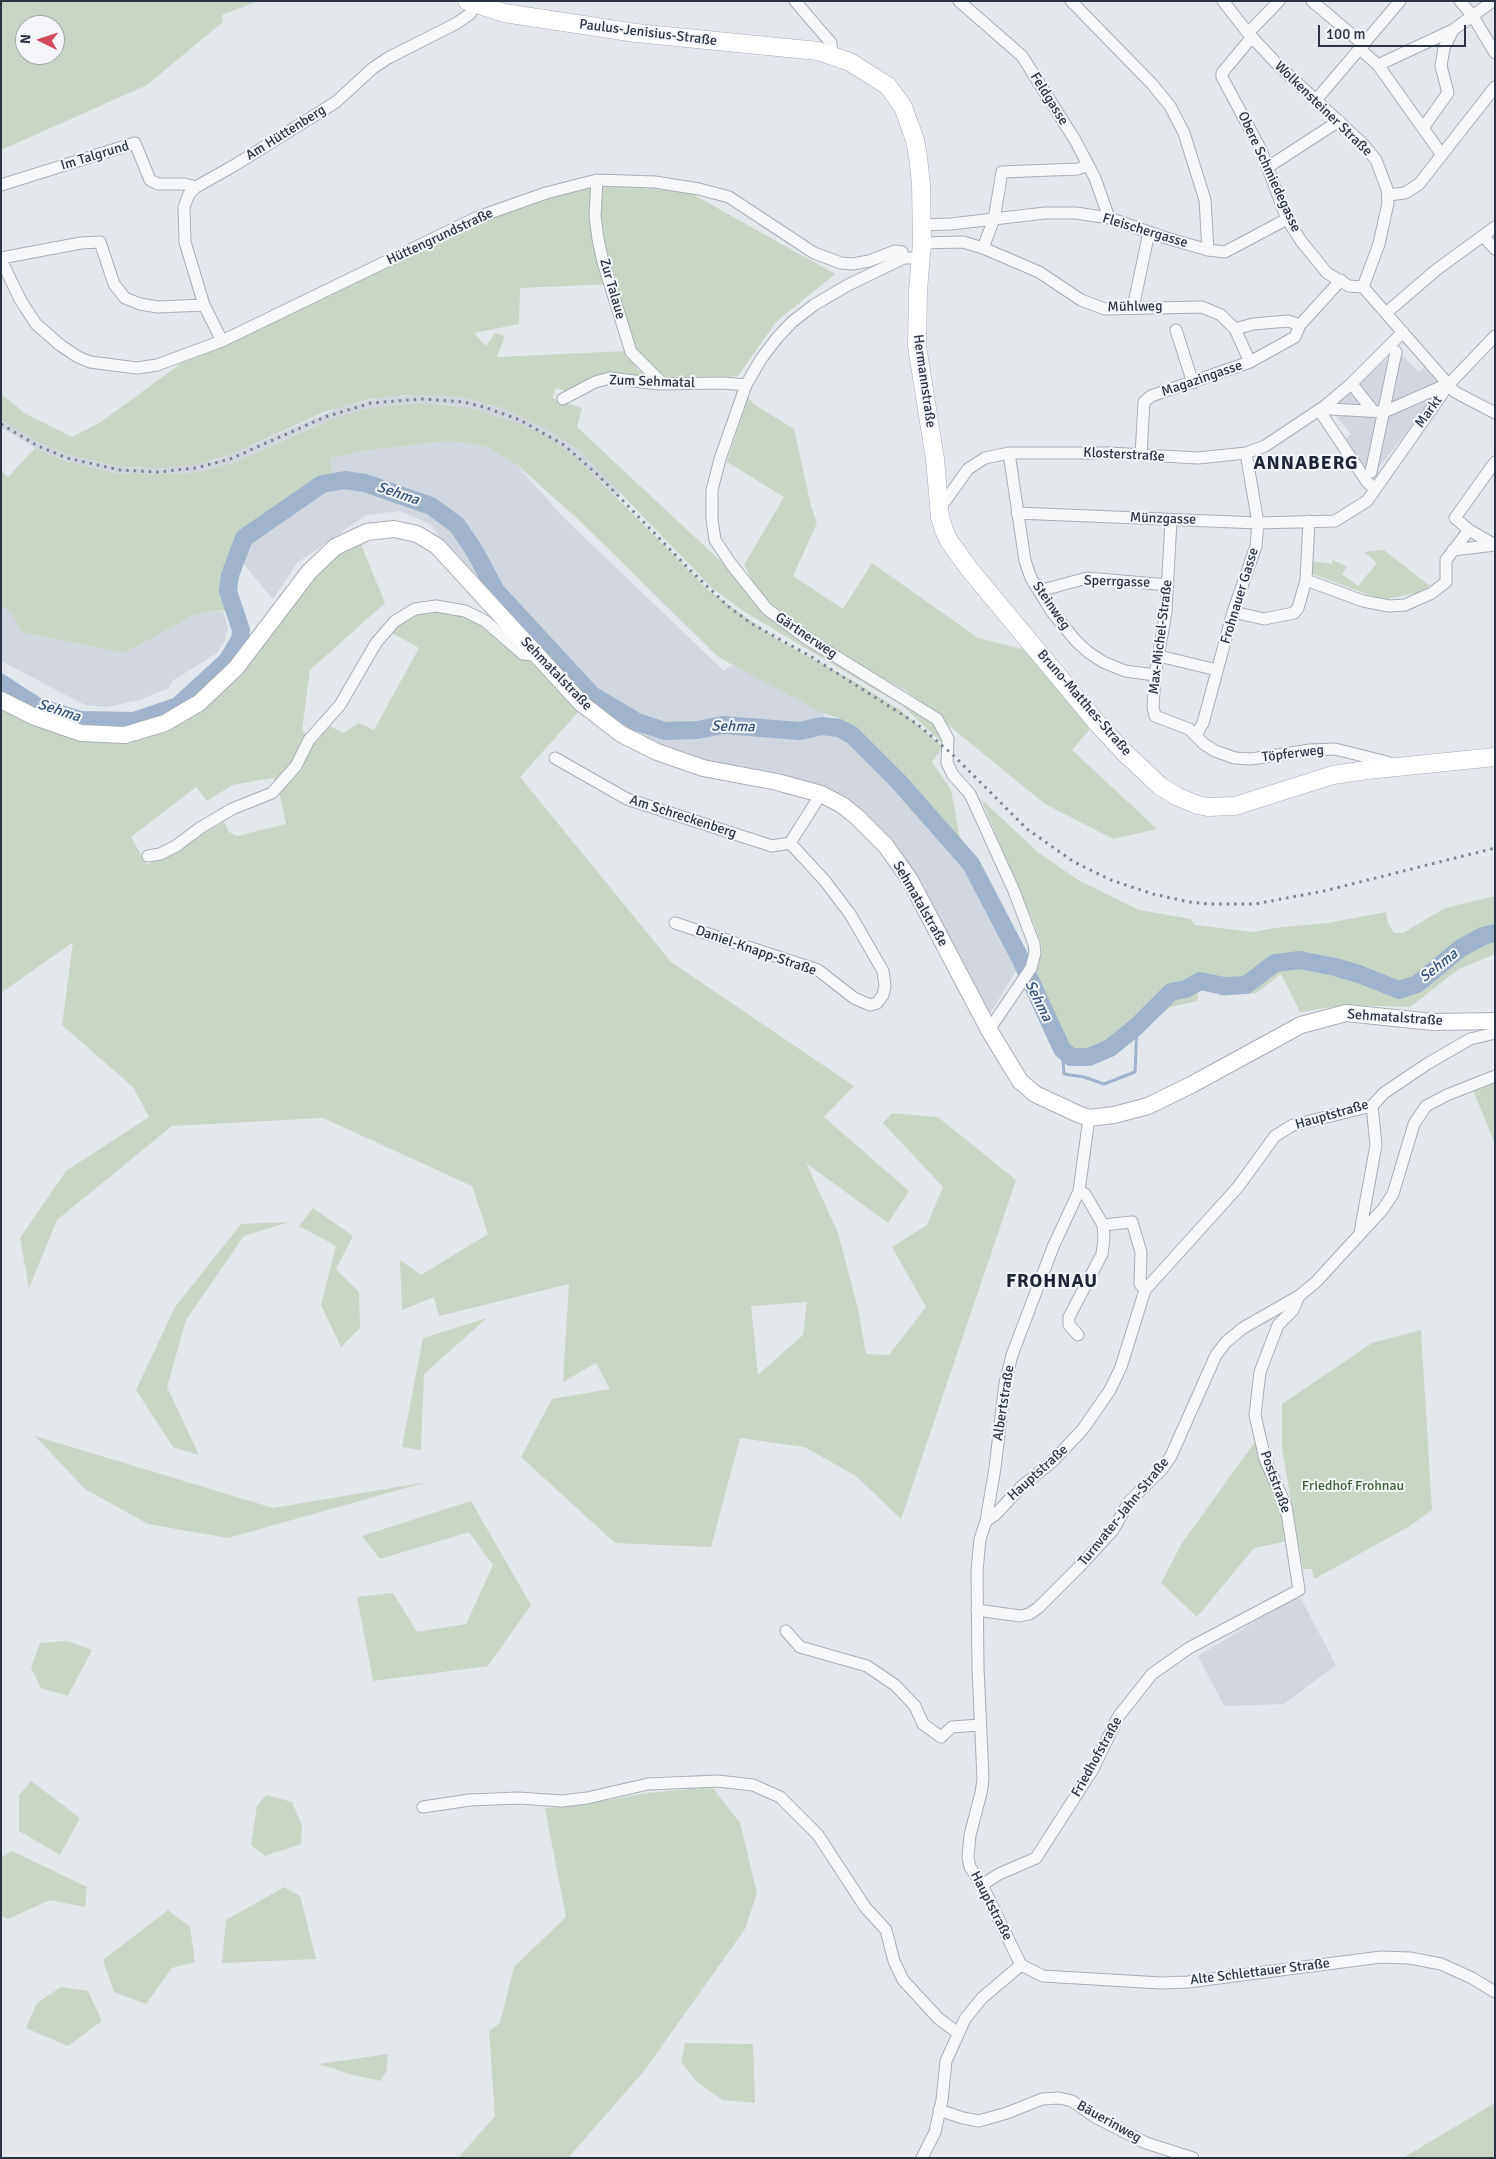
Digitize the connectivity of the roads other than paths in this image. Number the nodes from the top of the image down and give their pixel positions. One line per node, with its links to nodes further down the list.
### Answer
1 (795, 1): 16 (street)
2 (959, 1): 23 (street, Feldgasse)
3 (1071, 1): 38 (street)
4 (1223, 1): 13 (street, Wolkensteiner Straße)
5 (1279, 1): 13 (street)
6 (1312, 1): 14 (street)
7 (1400, 1): 14 (street)
8 (1460, 1): 11 (street)
9 (1492, 1): 11 (street)
10 (473, 3): 16 (main road, Paulus-Jenisius-Straße); 27 (street, Am Hüttenberg)
11 (1472, 15): 12 (street); 15 (street)
12 (1453, 30): 17 (street); 21 (street)
13 (1250, 35): 19 (street, Wolkensteiner Straße); 24 (street, Obere Schmiedegasse)
14 (1363, 47): 17 (street); 19 (street)
15 (1495, 53)
16 (832, 54): 32 (main road, Paulus-Jenisius-Straße)
17 (1378, 65): 21 (street)
18 (1495, 88): 22 (street)
19 (1316, 100): 20 (street, Wolkensteiner Straße)
20 (1339, 121): 24 (street); 28 (street, Wolkensteiner Straße)
21 (1423, 128): 22 (street)
22 (1442, 155): 28 (street)
23 (1088, 165): 29 (street, Feldgasse); 30 (street)
24 (1268, 168): 31 (street, Obere Schmiedegasse)
25 (597, 180): 39 (street, Hüttengrundstraße); 51 (street, Hüttengrundstraße); 55 (street, Zur Talaue)
26 (1, 185): 27 (street, Im Talgrund)
27 (196, 187): 43 (street, Am Hüttenberg)
28 (1388, 195): 42 (street, Wolkensteiner Straße)
29 (1109, 218): 30 (street, Fleischergasse); 34 (street, Fleischergasse)
30 (994, 219): 32 (street, Fleischergasse); 36 (street)
31 (1287, 219): 38 (street, Fleischergasse); 41 (street, Obere Schmiedegasse)
32 (922, 225): 39 (main road, Hermannstraße)
33 (1495, 227): 35 (street)
34 (1149, 232): 38 (street, Fleischergasse); 44 (street)
35 (1483, 236): 37 (street); 45 (street)
36 (982, 248): 39 (street, Mühlweg); 44 (street, Mühlweg)
37 (1495, 249)
38 (1208, 250)
39 (915, 253): 56 (street, Gärtnerweg); 69 (main road, Hermannstraße)
40 (1, 259): 43 (street); 51 (street, Hüttengrundstraße)
41 (1345, 283): 42 (street, Obere Schmiedegasse); 46 (street, Magazingasse)
42 (1363, 288): 45 (street)
43 (204, 305): 51 (street, Am Hüttenberg)
44 (1134, 308): 47 (street, Mühlweg)
45 (1386, 313): 49 (street)
46 (1300, 325): 47 (street); 53 (street, Magazingasse)
47 (1235, 329): 53 (street, Mühlweg)
48 (1176, 330): 54 (street)
49 (1403, 332): 57 (street, Markt); 60 (street)
50 (1495, 336): 57 (street)
51 (222, 341)
52 (1396, 352): 61 (street)
53 (1250, 362): 54 (street, Magazingasse)
54 (1193, 383): 65 (street, Magazingasse)
55 (663, 384): 56 (street, Zum Sehmatal); 59 (street, Zum Sehmatal)
56 (746, 385): 95 (street, Gärtnerweg)
57 (1446, 385): 61 (street, Markt); 62 (street); 68 (street, Markt)
58 (1354, 388): 61 (street)
59 (563, 399)
60 (1324, 410): 61 (street, Markt); 64 (street, Klosterstraße); 68 (street)
61 (1378, 412): 67 (street)
62 (1495, 413)
63 (1009, 453): 65 (street, Klosterstraße); 69 (street, Klosterstraße); 70 (street, Steinweg)
64 (1246, 453): 65 (street, Klosterstraße); 73 (street, Frohnauer Gasse)
65 (1140, 455)
66 (1495, 462): 74 (street)
67 (1375, 465)
68 (1374, 488): 72 (street, Münzgasse)
69 (939, 506): 89 (main road, Bruno-Matthes-Straße)
70 (1017, 513): 71 (street, Münzgasse); 79 (street, Steinweg)
71 (1171, 520): 73 (street, Münzgasse); 78 (street, Max-Michel-Straße)
72 (1309, 521): 73 (street, Münzgasse); 77 (street)
73 (1258, 523): 80 (street, Frohnauer Gasse)
74 (1469, 530): 75 (street); 76 (street)
75 (1495, 545): 76 (street)
76 (1453, 550): 77 (street)
77 (1306, 580): 80 (street)
78 (1168, 585): 79 (street, Sperrgasse); 82 (street, Max-Michel-Straße)
79 (1039, 591): 84 (street, Steinweg)
80 (1233, 612): 83 (street, Frohnauer Gasse)
81 (535, 655): 85 (main road, Sehmatalstraße); 90 (main road, Sehmatalstraße); 92 (street)
82 (1159, 656): 83 (street); 84 (street, Max-Michel-Straße)
83 (1217, 670): 86 (street, Frohnauer Gasse)
84 (1155, 675): 86 (street, Max-Michel-Straße)
85 (1, 700)
86 (1193, 732): 89 (street, Töpferweg)
87 (1495, 757): 89 (main road, Bruno-Matthes-Straße)
88 (555, 758): 91 (street, Am Schreckenberg)
89 (1392, 767)
90 (822, 794): 91 (street); 95 (main road, Sehmatalstraße)
91 (790, 842): 93 (street, Daniel-Knapp-Straße)
92 (148, 856)
93 (675, 923)
94 (1495, 1021): 99 (main road, Sehmatalstraße)
95 (989, 1030): 99 (main road, Sehmatalstraße)
96 (1495, 1033): 98 (street, Hauptstraße)
97 (1495, 1076): 102 (street, Turnvater-Jahn-Straße)
98 (1372, 1106): 102 (street); 103 (street, Hauptstraße)
99 (1089, 1118): 100 (street, Albertstraße)
100 (1079, 1191): 101 (street); 106 (street, Albertstraße)
101 (1103, 1225): 103 (street); 105 (street)
102 (1360, 1235): 104 (street, Turnvater-Jahn-Straße)
103 (1145, 1290): 106 (street, Hauptstraße)
104 (1299, 1296): 107 (street, Poststraße); 108 (street, Turnvater-Jahn-Straße)
105 (1078, 1335)
106 (986, 1522): 108 (street, Hauptstraße)
107 (1299, 1590): 112 (street, Friedhofstraße)
108 (977, 1610): 110 (street, Hauptstraße)
109 (786, 1631): 110 (street)
110 (980, 1725): 112 (street, Hauptstraße)
111 (423, 1807): 115 (street)
112 (982, 1885): 113 (street, Hauptstraße)
113 (1021, 1965): 114 (street, Alte Schlettauer Straße); 115 (street)
114 (1495, 1992)
115 (958, 2033): 116 (street)
116 (940, 2110): 117 (street); 118 (street, Bäuerinweg)
117 (922, 2158)
118 (1193, 2158)

